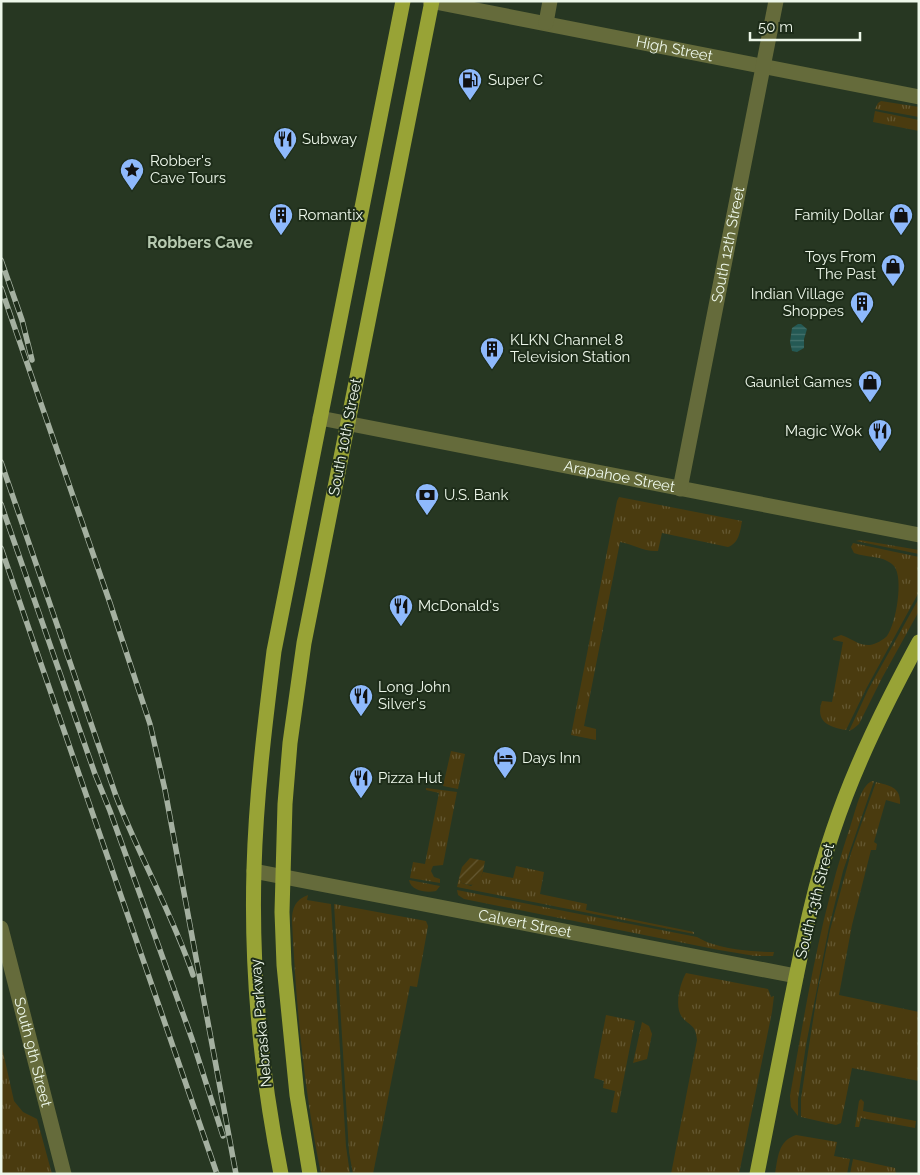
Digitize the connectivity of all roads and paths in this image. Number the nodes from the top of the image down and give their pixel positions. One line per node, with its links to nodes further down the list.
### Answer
1 (403, 1): 8 (main road, South 10th Street)
2 (431, 1): 5 (street, High Street); 9 (main road, South 10th Street)
3 (550, 1): 5 (street)
4 (776, 1): 6 (street, South 12th Street)
5 (546, 23): 6 (street, High Street)
6 (763, 66): 7 (street, High Street); 10 (street, South 12th Street)
7 (919, 98)
8 (320, 418): 9 (street, Arapahoe Street); 13 (main road, South 10th Street)
9 (348, 423): 10 (street, Arapahoe Street); 14 (main road, South 10th Street)
10 (680, 489): 11 (street, Arapahoe Street)
11 (919, 536)
12 (919, 642): 16 (main road, South 13th Street)
13 (254, 870): 14 (street, Calvert Street); 18 (main road, Nebraska Parkway)
14 (282, 876): 16 (street, Calvert Street); 19 (main road, Nebraska Parkway)
15 (1, 928): 17 (street, South 9th Street)
16 (796, 976): 20 (main road, South 13th Street)
17 (64, 1174)
18 (281, 1174)
19 (310, 1174)
20 (757, 1174)

